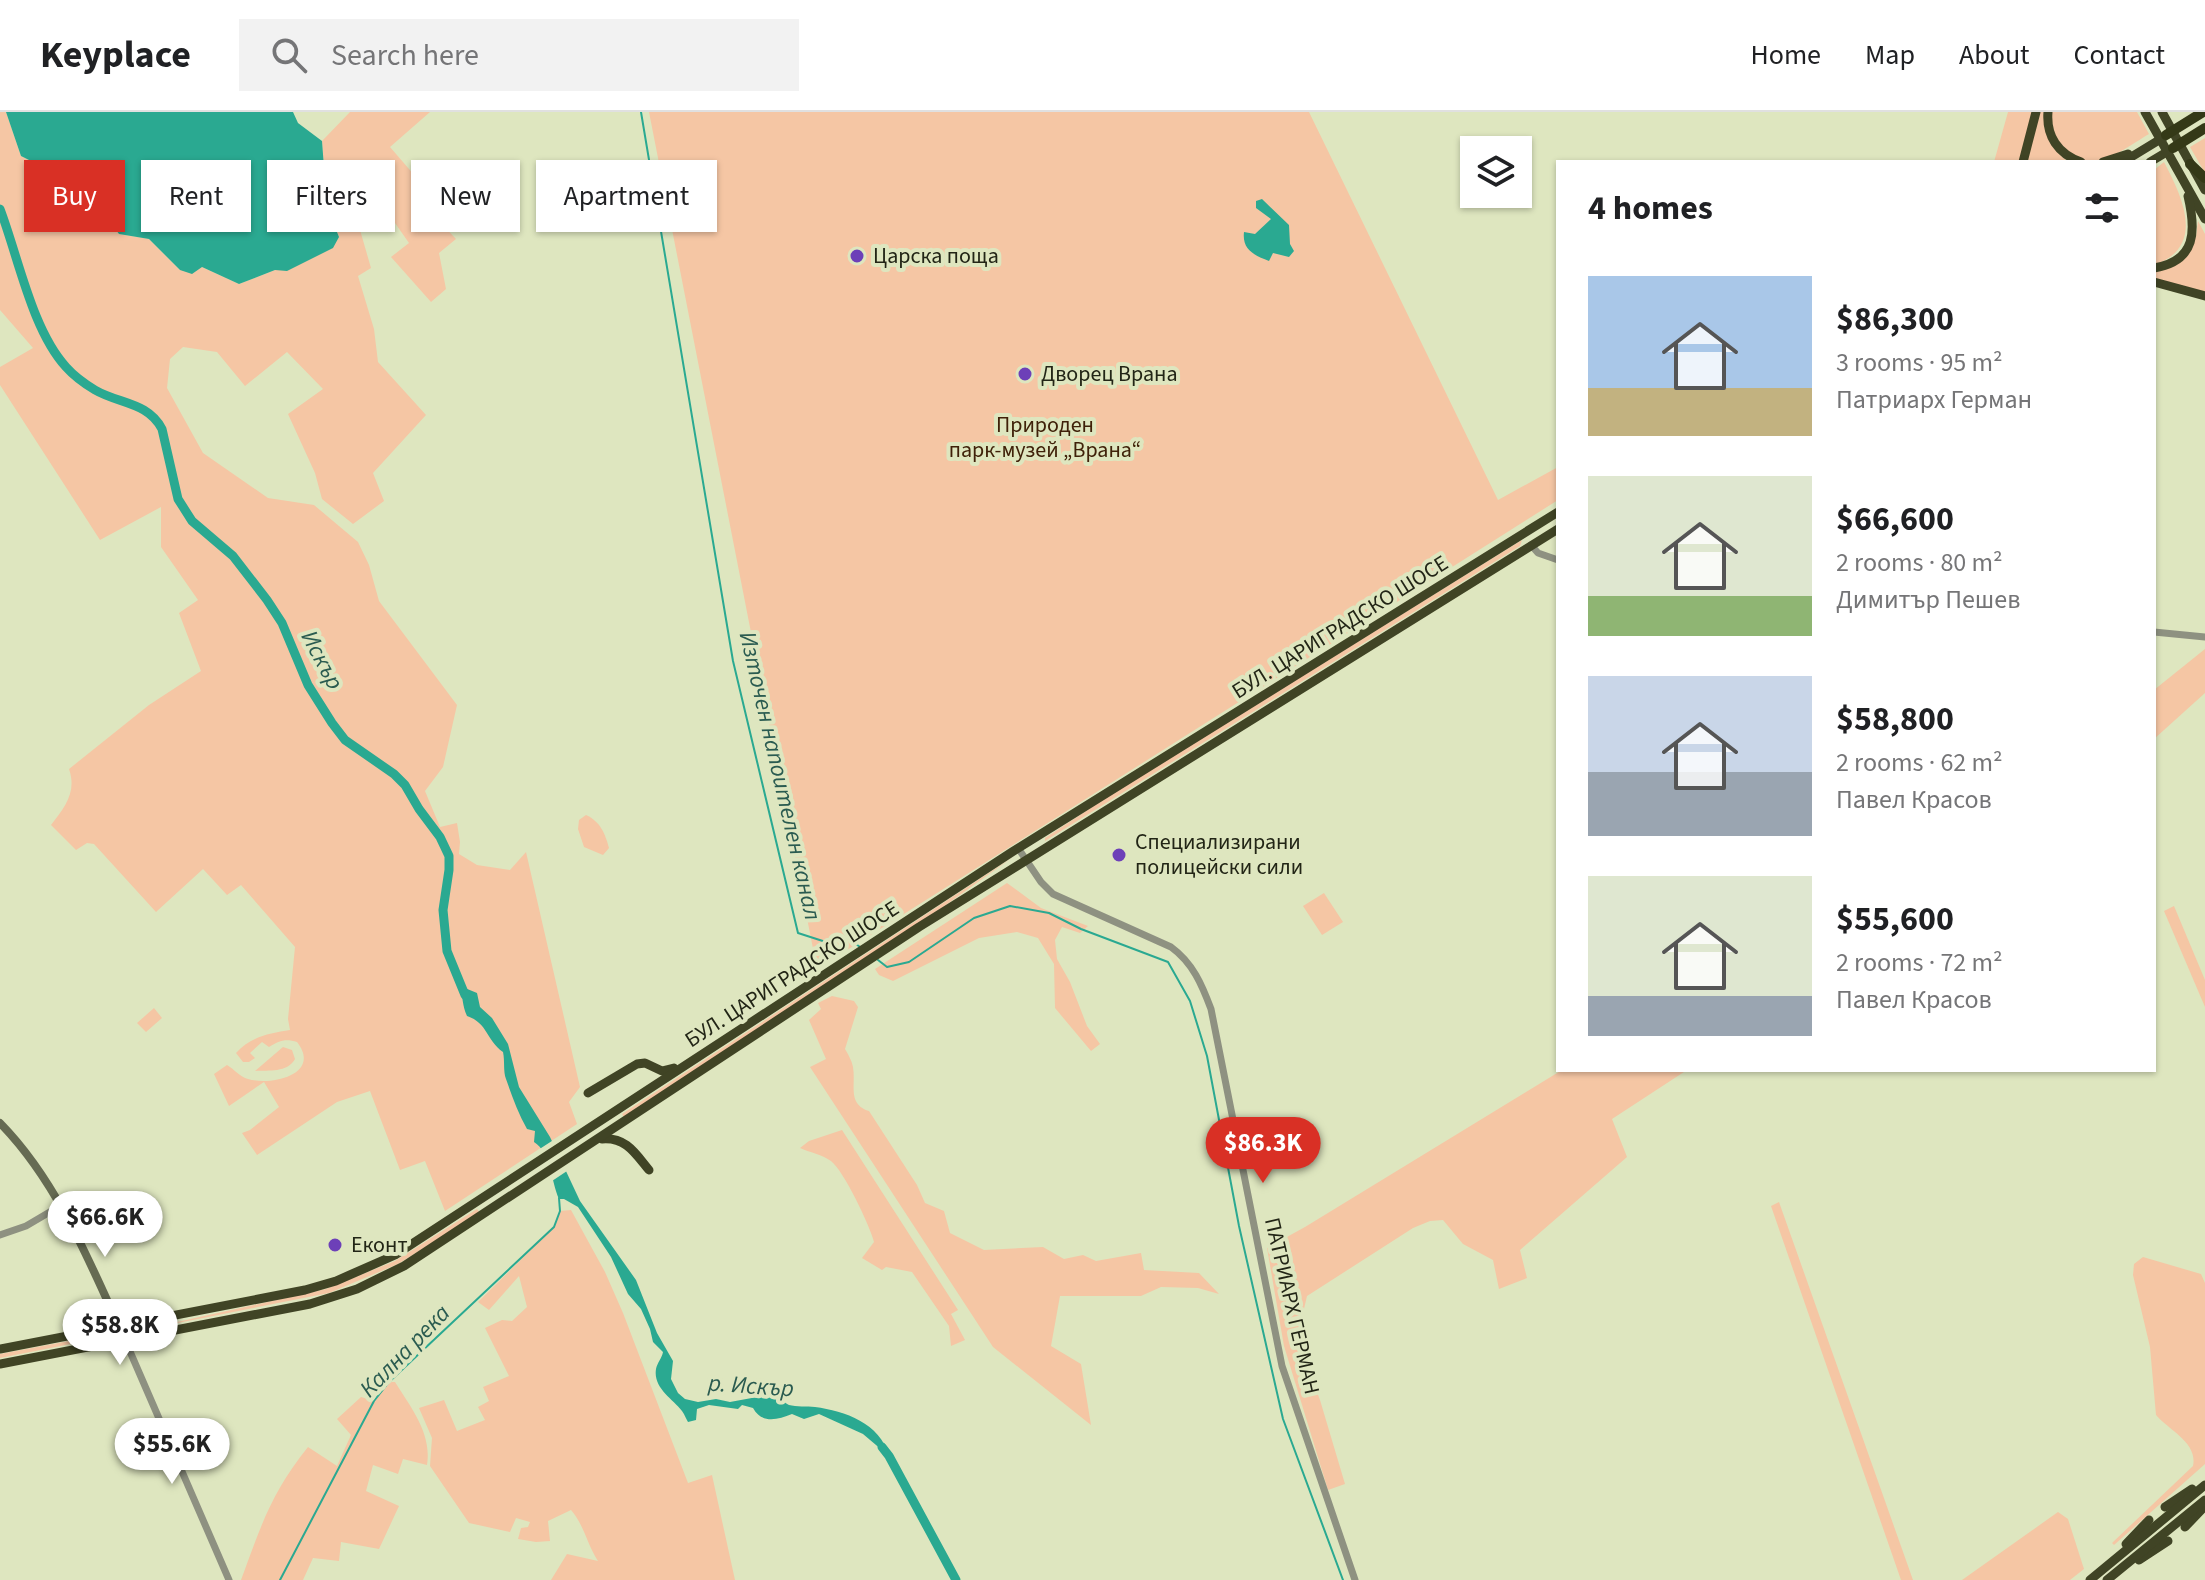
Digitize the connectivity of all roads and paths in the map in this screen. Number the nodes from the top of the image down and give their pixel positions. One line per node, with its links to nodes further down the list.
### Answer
1 (2036, 112): 10 (highway)
2 (2048, 112): 11 (highway)
3 (2145, 112): 17 (highway)
4 (2201, 112): 7 (highway)
5 (2163, 113): 15 (highway)
6 (2202, 131): 9 (highway)
7 (2166, 135): 8 (highway)
8 (2146, 148): 12 (highway); 13 (highway)
9 (2173, 148): 14 (highway)
10 (2024, 160)
11 (2076, 160)
12 (2109, 160)
13 (2126, 160)
14 (2154, 160)
15 (2189, 162): 16 (highway); 18 (highway)
16 (2205, 178)
17 (2185, 185): 19 (highway); 20 (highway)
18 (2205, 190)
19 (2205, 219)
20 (2156, 267)
21 (2156, 283): 22 (highway)
22 (2205, 296)
23 (1556, 513): 29 (highway, БУЛ. ЦАРИГРАДСКО ШОСЕ)
24 (1556, 530): 25 (highway, БУЛ. ЦАРИГРАДСКО ШОСЕ)
25 (1531, 545): 26 (street); 30 (highway, БУЛ. ЦАРИГРАДСКО ШОСЕ)
26 (1556, 559)
27 (2156, 632): 28 (street)
28 (2205, 637)
29 (1018, 848): 30 (street, ПАТРИАРХ ГЕРМАН); 31 (highway, БУЛ. ЦАРИГРАДСКО ШОСЕ)
30 (1026, 860): 35 (highway, БУЛ. ЦАРИГРАДСКО ШОСЕ); 54 (street, ПАТРИАРХ ГЕРМАН)
31 (702, 1054): 32 (highway); 34 (highway, БУЛ. ЦАРИГРАДСКО ШОСЕ)
32 (653, 1068): 33 (highway); 34 (highway)
33 (588, 1093)
34 (631, 1101): 42 (highway, БУЛ. ЦАРИГРАДСКО ШОСЕ)
35 (635, 1116): 37 (highway, БУЛ. ЦАРИГРАДСКО ШОСЕ); 38 (highway)
36 (0, 1123): 40 (main road)
37 (599, 1140): 38 (highway); 43 (highway, БУЛ. ЦАРИГРАДСКО ШОСЕ)
38 (630, 1146): 39 (highway)
39 (649, 1170)
40 (60, 1206): 41 (street); 42 (main road)
41 (0, 1235)
42 (119, 1326): 43 (main road); 44 (highway, БУЛ. ЦАРИГРАДСКО ШОСЕ)
43 (125, 1340): 45 (highway, БУЛ. ЦАРИГРАДСКО ШОСЕ); 53 (street)
44 (0, 1349)
45 (0, 1364)
46 (2205, 1483): 48 (highway); 52 (highway)
47 (2205, 1503): 50 (highway); 55 (highway)
48 (2165, 1507)
49 (2149, 1520): 52 (highway)
50 (2185, 1527)
51 (2168, 1541): 55 (highway)
52 (2091, 1579)
53 (229, 1580)
54 (1355, 1580)
55 (2108, 1580)

